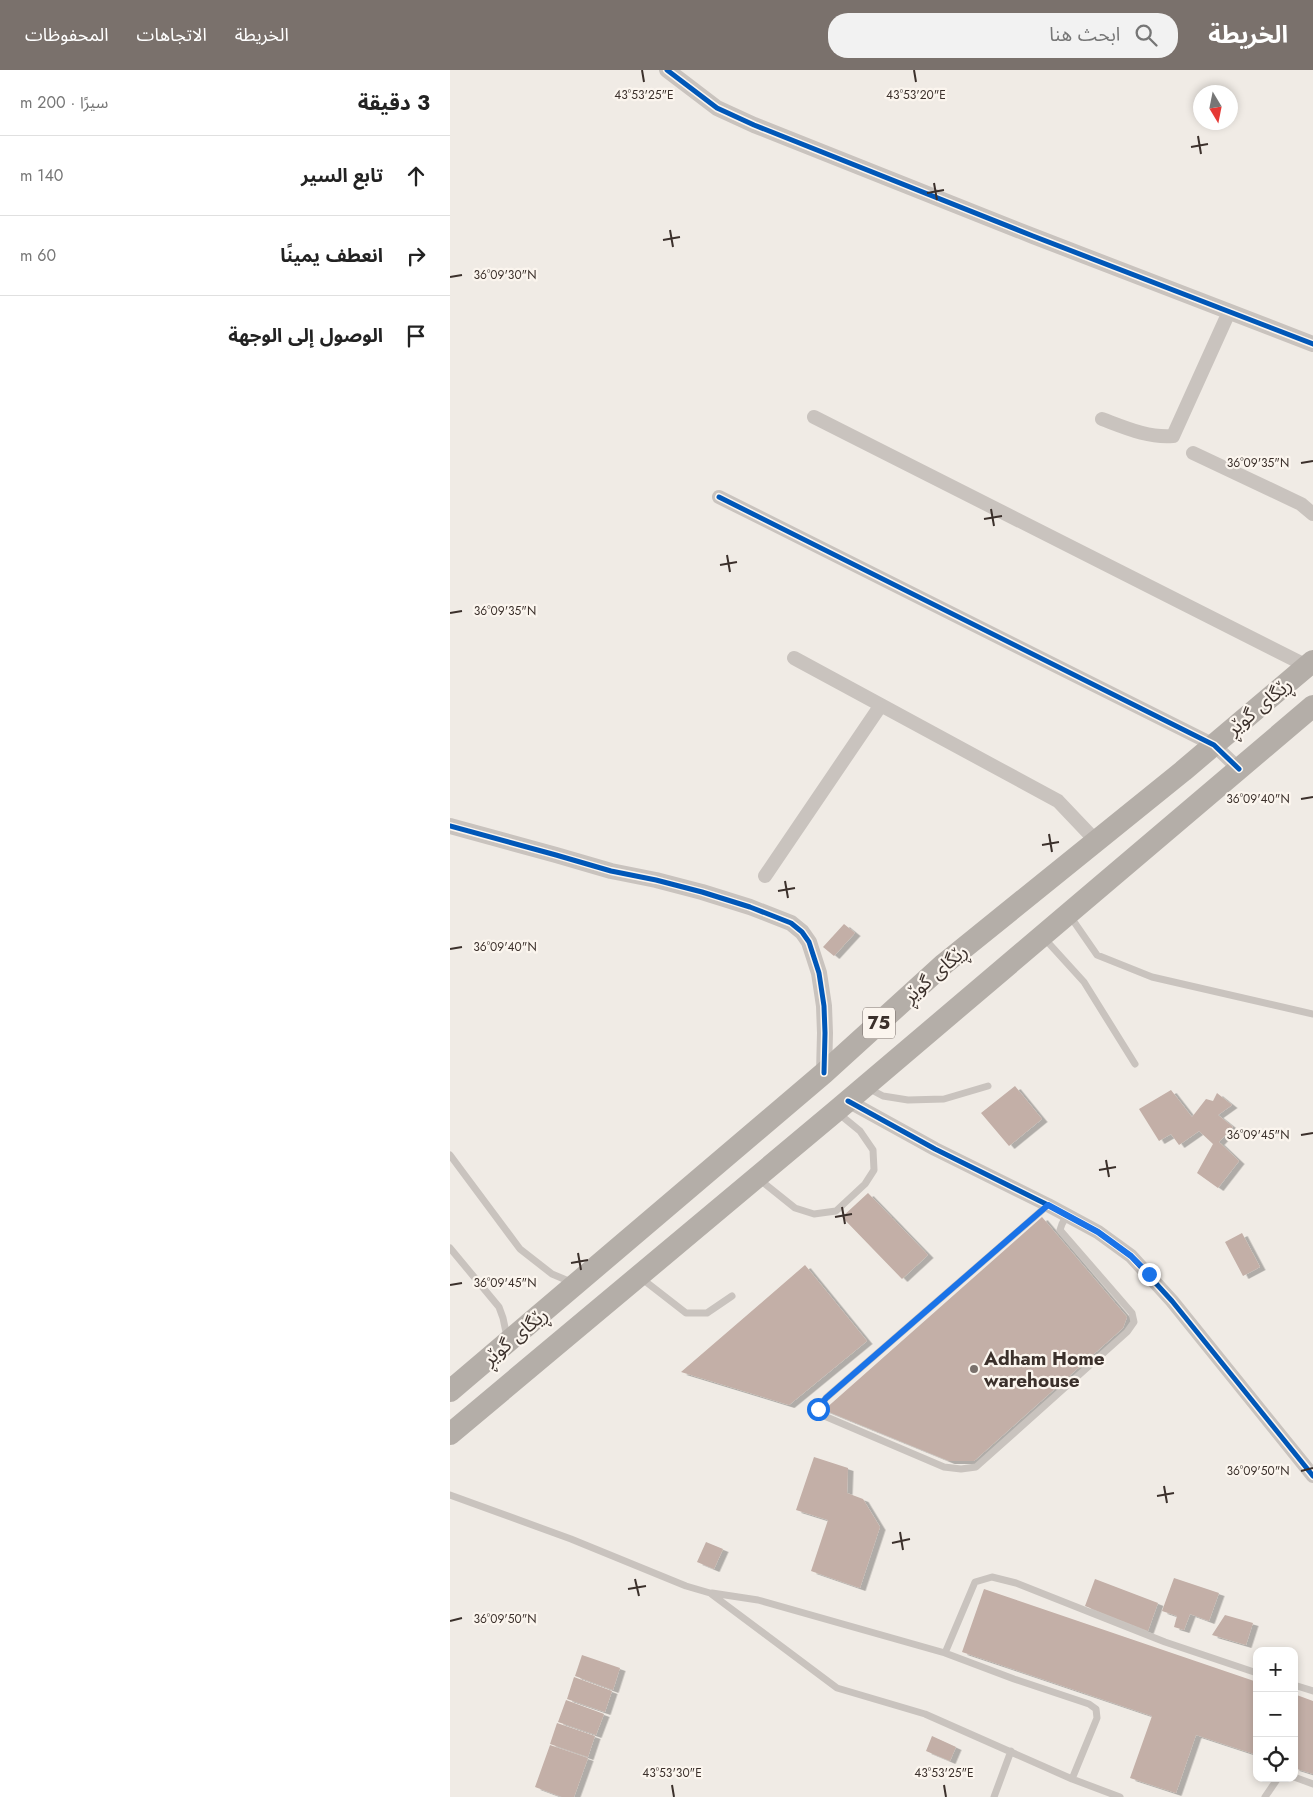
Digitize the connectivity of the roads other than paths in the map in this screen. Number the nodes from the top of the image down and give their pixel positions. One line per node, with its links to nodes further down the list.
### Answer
1 (666, 70): 2 (street)
2 (1229, 312): 3 (street); 5 (street)
3 (1313, 344)
4 (814, 417): 10 (street)
5 (1102, 419)
6 (1193, 452): 8 (street)
7 (719, 497): 13 (street)
8 (1313, 514)
9 (794, 658): 11 (street)
10 (1310, 663): 13 (highway, ڕێگای گوێڕ / 75)
11 (881, 705): 16 (street); 17 (street)
12 (1313, 706): 14 (highway, ڕێگای گوێڕ / 75)
13 (1214, 744): 14 (street); 16 (highway, ڕێگای گوێڕ / 75)
14 (1239, 769): 18 (highway, ڕێگای گوێڕ / 75)
15 (450, 826): 22 (street)
16 (1096, 841): 22 (highway, ڕێگای گوێڕ / 75)
17 (765, 876)
18 (1068, 914): 19 (highway, ڕێگای گوێڕ / 75); 20 (lane)
19 (1042, 936): 21 (lane); 23 (highway, ڕێگای گوێڕ / 75)
20 (1313, 1014)
21 (1135, 1064)
22 (824, 1073): 32 (highway, ڕێگای گوێڕ / 75)
23 (865, 1086): 24 (lane); 25 (highway, ڕێگای گوێڕ / 75)
24 (988, 1086)
25 (842, 1106): 27 (highway, ڕێگای گوێڕ / 75); 27 (lane); 28 (street)
26 (450, 1155): 32 (lane)
27 (757, 1177): 31 (highway, ڕێگای گوێڕ / 75)
28 (1048, 1205): 29 (street); 29 (lane)
29 (1067, 1215): 37 (street)
30 (450, 1248): 34 (lane)
31 (638, 1276): 33 (lane); 36 (highway, ڕێگای گوێڕ / 75)
32 (576, 1284): 34 (highway, ڕێگای گوێڕ / 75)
33 (732, 1296)
34 (508, 1342): 35 (highway, ڕێگای گوێڕ / 75)
35 (450, 1391)
36 (450, 1434)
37 (1313, 1476)
38 (450, 1495): 39 (lane)
39 (710, 1593): 40 (lane); 44 (lane)
40 (945, 1653): 41 (lane); 46 (lane)
41 (1253, 1672)
42 (1298, 1686): 43 (lane)
43 (1313, 1691)
44 (1011, 1751): 46 (lane); 49 (lane)
45 (1298, 1778): 48 (lane)
46 (1072, 1779): 50 (lane)
47 (1275, 1782): 51 (lane)
48 (1313, 1784)
49 (994, 1797)
50 (1120, 1797)
51 (1265, 1797)

